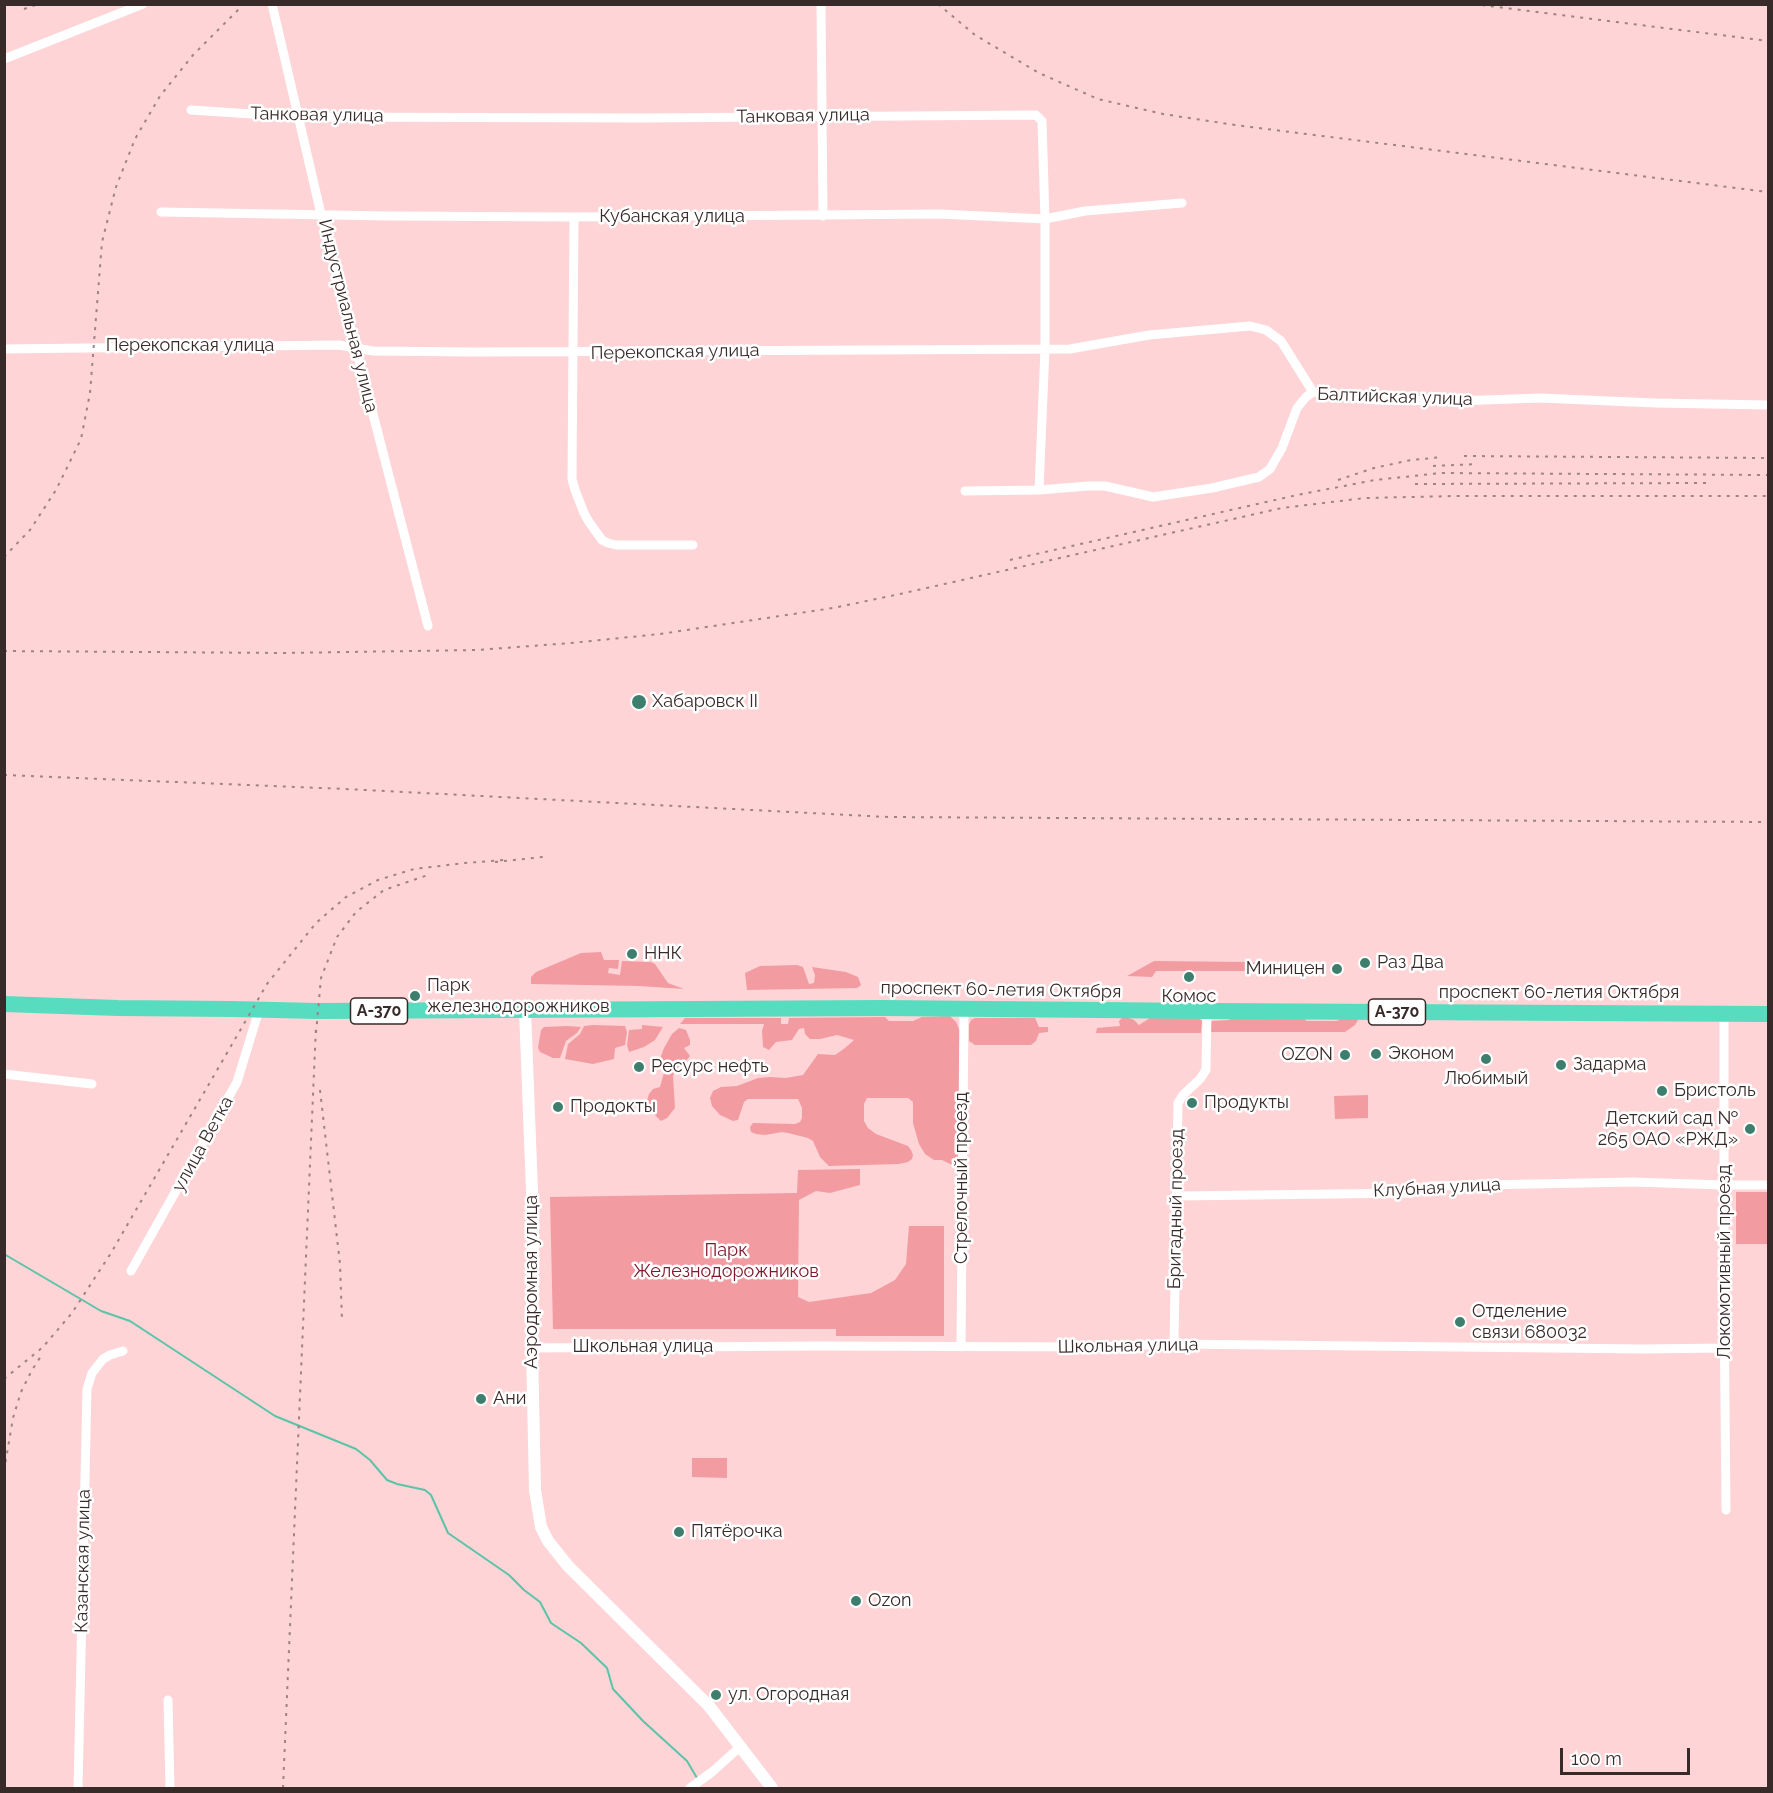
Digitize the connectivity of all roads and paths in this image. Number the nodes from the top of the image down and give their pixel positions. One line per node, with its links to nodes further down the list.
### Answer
1 (143, 4): 4 (street)
2 (272, 4): 7 (street, Индустриальная улица)
3 (821, 4): 6 (street)
4 (4, 59)
5 (191, 110): 7 (street, Танковая улица)
6 (822, 116): 7 (street, Танковая улица); 11 (street); 13 (street, Танковая улица)
7 (298, 117): 10 (street, Индустриальная улица)
8 (1182, 203): 13 (street, Кубанская улица)
9 (161, 212): 10 (street, Кубанская улица)
10 (321, 214): 12 (street, Кубанская улица); 14 (street, Индустриальная улица)
11 (823, 216): 12 (street, Кубанская улица); 13 (street, Кубанская улица)
12 (574, 217): 17 (street)
13 (1045, 219): 16 (street, Танковая улица)
14 (355, 347): 15 (street, Перекопская улица); 17 (street, Перекопская улица); 23 (street, Индустриальная улица)
15 (4, 349)
16 (1046, 349): 17 (street, Перекопская улица); 18 (street, Перекопская улица); 20 (street, Танковая улица)
17 (572, 352): 22 (street)
18 (1313, 392): 19 (street, Балтийская улица); 20 (street, Балтийская улица)
19 (1768, 405)
20 (1039, 490): 21 (street, Балтийская улица)
21 (965, 491)
22 (693, 544)
23 (428, 626)
24 (4, 995): 26 (highway, проспект 60-летия Октября / А-370)
25 (4, 1004): 26 (highway, проспект 60-летия Октября / А-370)
26 (233, 1008): 28 (highway, проспект 60-летия Октября / А-370)
27 (964, 1008): 29 (highway, проспект 60-летия Октября / А-370); 30 (highway, проспект 60-летия Октября / А-370); 40 (street, Стрелочный проезд)
28 (259, 1010): 29 (highway, проспект 60-летия Октября / А-370); 38 (street, улица Ветка)
29 (525, 1010): 41 (street, Аэродромная улица)
30 (1207, 1011): 31 (highway, проспект 60-летия Октября / А-370); 37 (street, Бригадный проезд)
31 (1724, 1014): 32 (highway, проспект 60-летия Октября / А-370); 35 (street, Локомотивный проезд)
32 (1768, 1014)
33 (4, 1074): 34 (street)
34 (92, 1084)
35 (1724, 1185): 36 (street, Клубная улица); 37 (street, Клубная улица); 42 (street, Локомотивный проезд)
36 (1768, 1185)
37 (1177, 1196): 39 (street, Бригадный проезд)
38 (131, 1270)
39 (1174, 1344): 40 (street, Школьная улица); 42 (street, Школьная улица)
40 (961, 1347): 41 (street, Школьная улица)
41 (532, 1348): 46 (street, Аэродромная улица)
42 (1725, 1348): 44 (street, Локомотивный проезд)
43 (123, 1351): 48 (street, Казанская улица)
44 (1726, 1510)
45 (168, 1700): 49 (street)
46 (741, 1746): 47 (street); 50 (street, Аэродромная улица)
47 (691, 1787)
48 (78, 1788)
49 (170, 1788)
50 (772, 1788)

